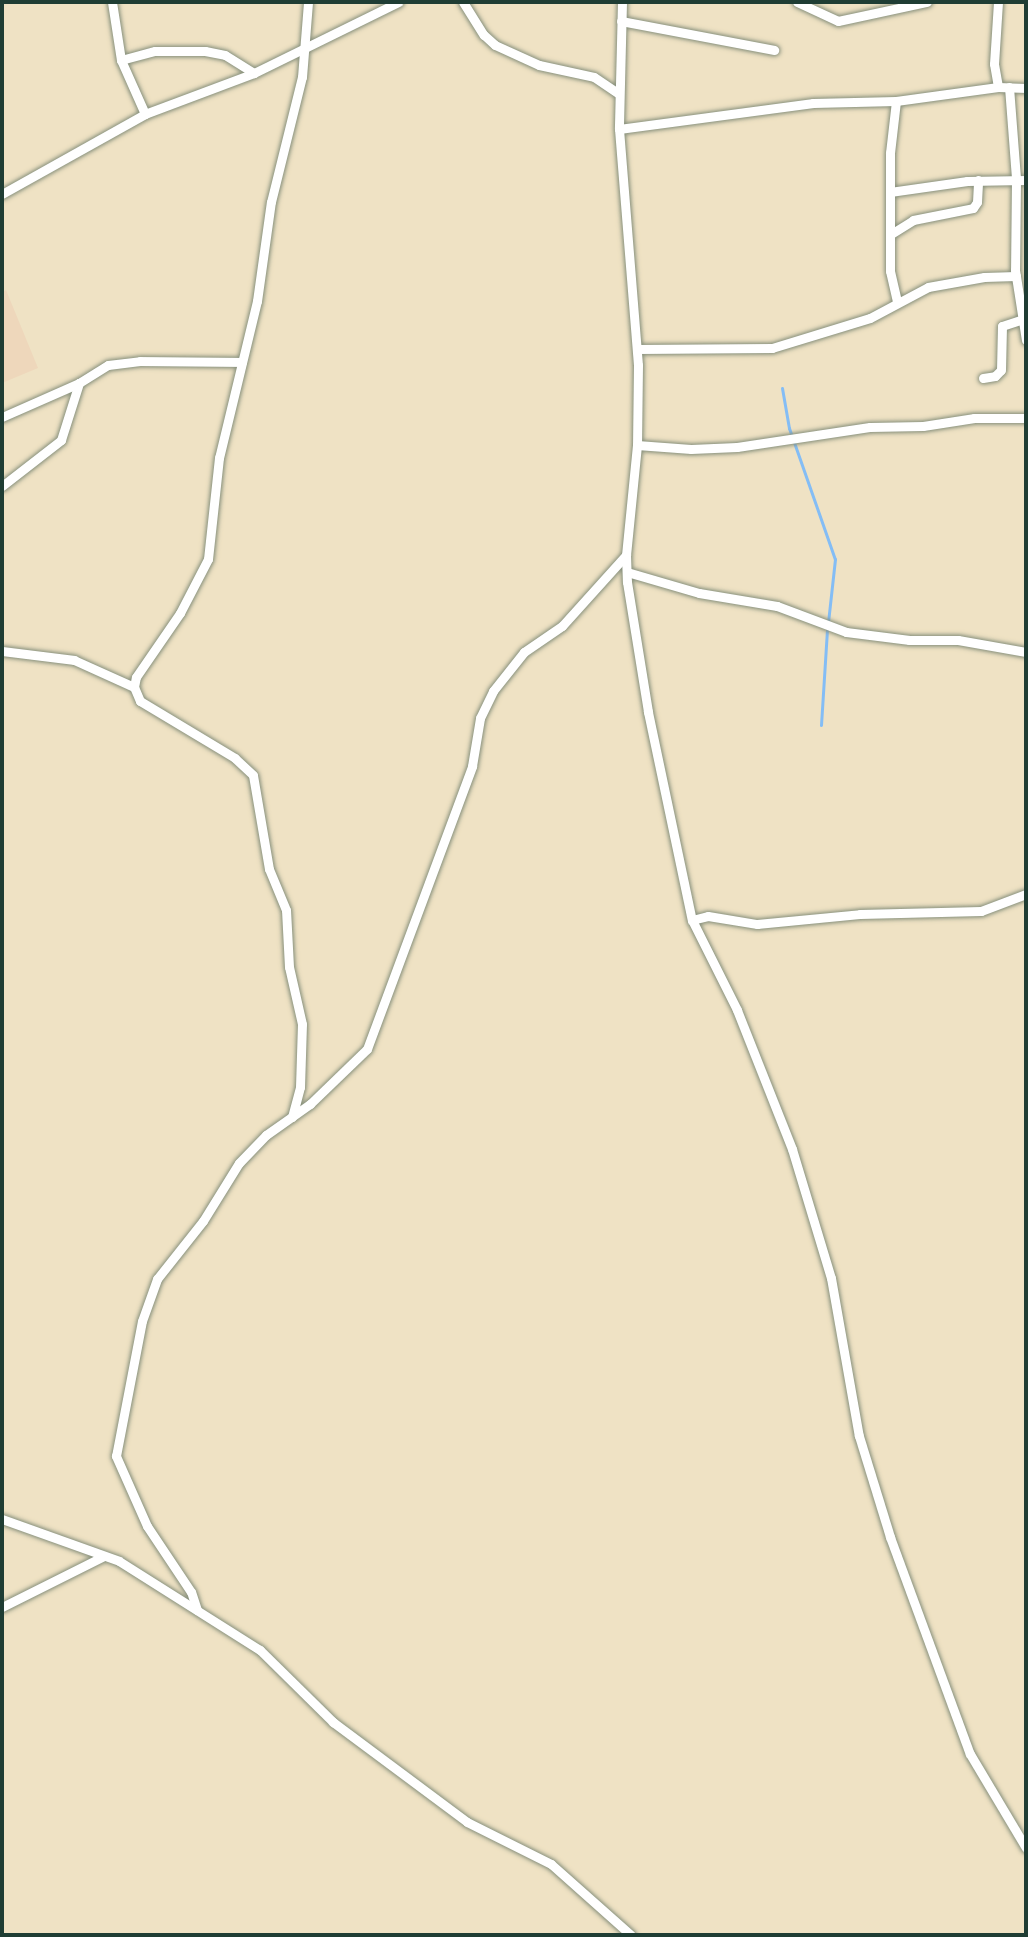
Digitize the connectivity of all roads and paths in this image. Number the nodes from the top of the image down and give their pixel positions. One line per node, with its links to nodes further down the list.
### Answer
1 (112, 2): 12 (street)
2 (308, 2): 10 (street)
3 (398, 2): 10 (street)
4 (463, 2): 16 (street)
5 (622, 2): 9 (street)
6 (797, 2): 7 (street)
7 (927, 2)
8 (998, 2): 14 (street)
9 (621, 21): 11 (street); 16 (street)
10 (304, 48): 13 (street); 31 (street)
11 (774, 50)
12 (121, 60): 13 (street); 18 (street)
13 (254, 73): 18 (street)
14 (1004, 87): 15 (street); 17 (street); 20 (street)
15 (1026, 88)
16 (618, 93): 19 (street)
17 (896, 101): 19 (street); 22 (street)
18 (145, 114): 23 (street)
19 (619, 129): 30 (street)
20 (1021, 179): 21 (street); 26 (street)
21 (978, 180): 22 (street); 24 (street)
22 (890, 192): 24 (street)
23 (2, 194)
24 (891, 234): 27 (street)
25 (1026, 270): 26 (street)
26 (1015, 273): 27 (street); 28 (street)
27 (897, 302): 30 (street)
28 (1021, 320): 29 (street); 32 (street)
29 (1026, 340)
30 (637, 349): 36 (street)
31 (242, 362): 33 (street); 42 (street)
32 (983, 378)
33 (79, 383): 34 (street); 37 (street)
34 (2, 417)
35 (1026, 418): 36 (street)
36 (637, 445): 38 (street)
37 (2, 486)
38 (626, 555): 39 (street); 45 (street)
39 (627, 572): 41 (street); 44 (street)
40 (2, 651): 42 (street)
41 (1026, 652)
42 (134, 687): 45 (street)
43 (1026, 894): 44 (street)
44 (692, 920): 50 (street)
45 (292, 1117): 49 (street)
46 (2, 1519): 47 (street)
47 (104, 1556): 48 (street); 49 (street)
48 (2, 1607)
49 (197, 1610): 51 (street)
50 (1026, 1848)
51 (631, 1935)

